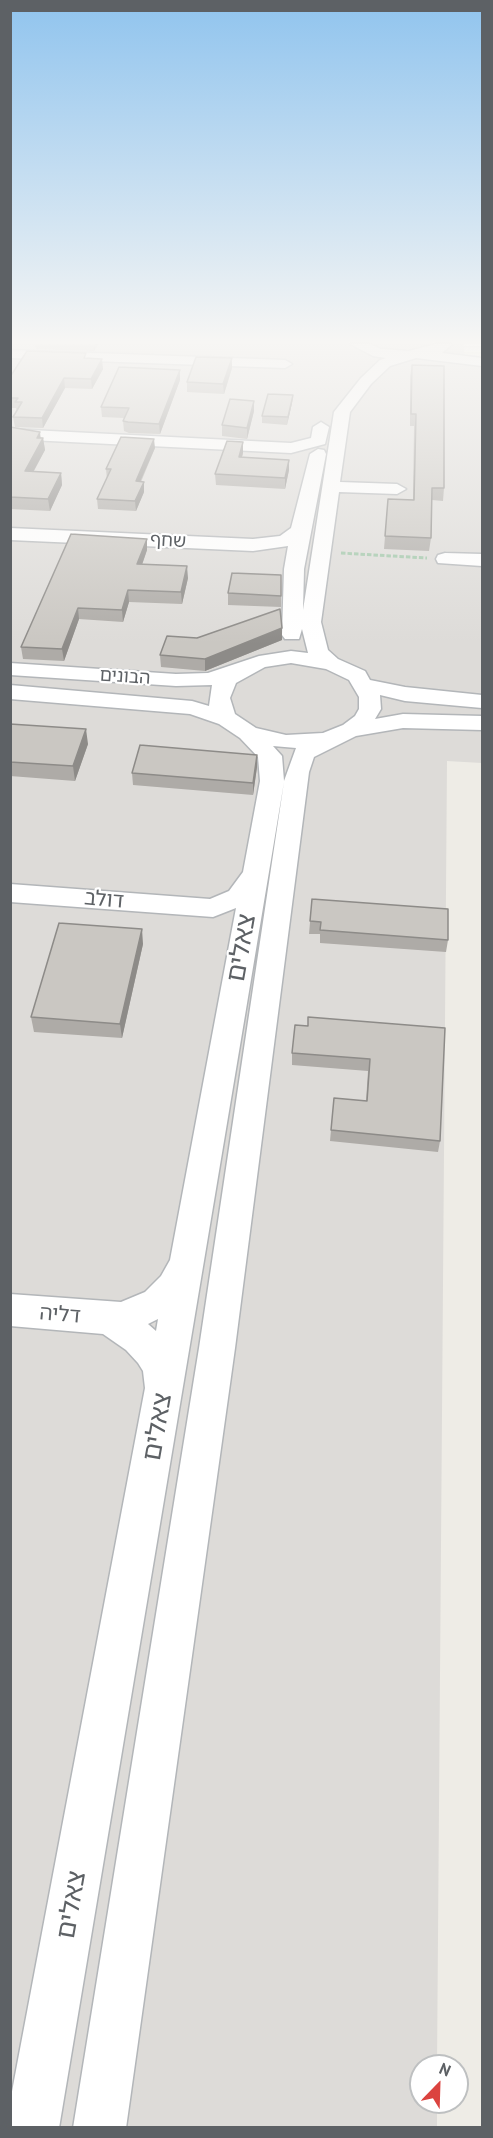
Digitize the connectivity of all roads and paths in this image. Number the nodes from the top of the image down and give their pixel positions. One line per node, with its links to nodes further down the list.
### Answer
1 (206, 444): 5 (street)
2 (308, 444): 5 (street)
3 (319, 444): 6 (street)
4 (337, 444): 7 (street)
5 (291, 448): 6 (street)
6 (317, 463): 9 (street)
7 (331, 487): 8 (street); 12 (street)
8 (397, 489)
9 (300, 530): 11 (street, שחף); 15 (street)
10 (10, 534): 11 (street, שחף)
11 (254, 545): 15 (street, שחף)
12 (321, 552): 13 (path); 17 (street)
13 (445, 559): 14 (street)
14 (483, 560)
15 (294, 569): 16 (street)
16 (270, 659): 17 (street); 19 (street, הבונים)
17 (331, 663): 20 (street)
18 (10, 669): 19 (street, הבונים)
19 (239, 670): 24 (street)
20 (365, 685): 22 (street); 25 (street)
21 (10, 692): 24 (street, הבונים)
22 (483, 701)
23 (483, 723): 25 (street)
24 (238, 726): 25 (street, הבונים); 26 (street, צאלים)
25 (338, 735): 35 (street, צאלים)
26 (254, 875): 28 (street, דולב); 29 (street, צאלים)
27 (10, 892): 28 (street, דולב)
28 (198, 908): 29 (street, דולב)
29 (243, 941): 30 (street, צאלים)
30 (187, 1259): 32 (street, דליה); 33 (street, צאלים)
31 (10, 1310): 32 (street, דליה)
32 (109, 1319): 33 (street, דליה)
33 (165, 1389): 34 (street, צאלים)
34 (32, 2127)
35 (99, 2127)

